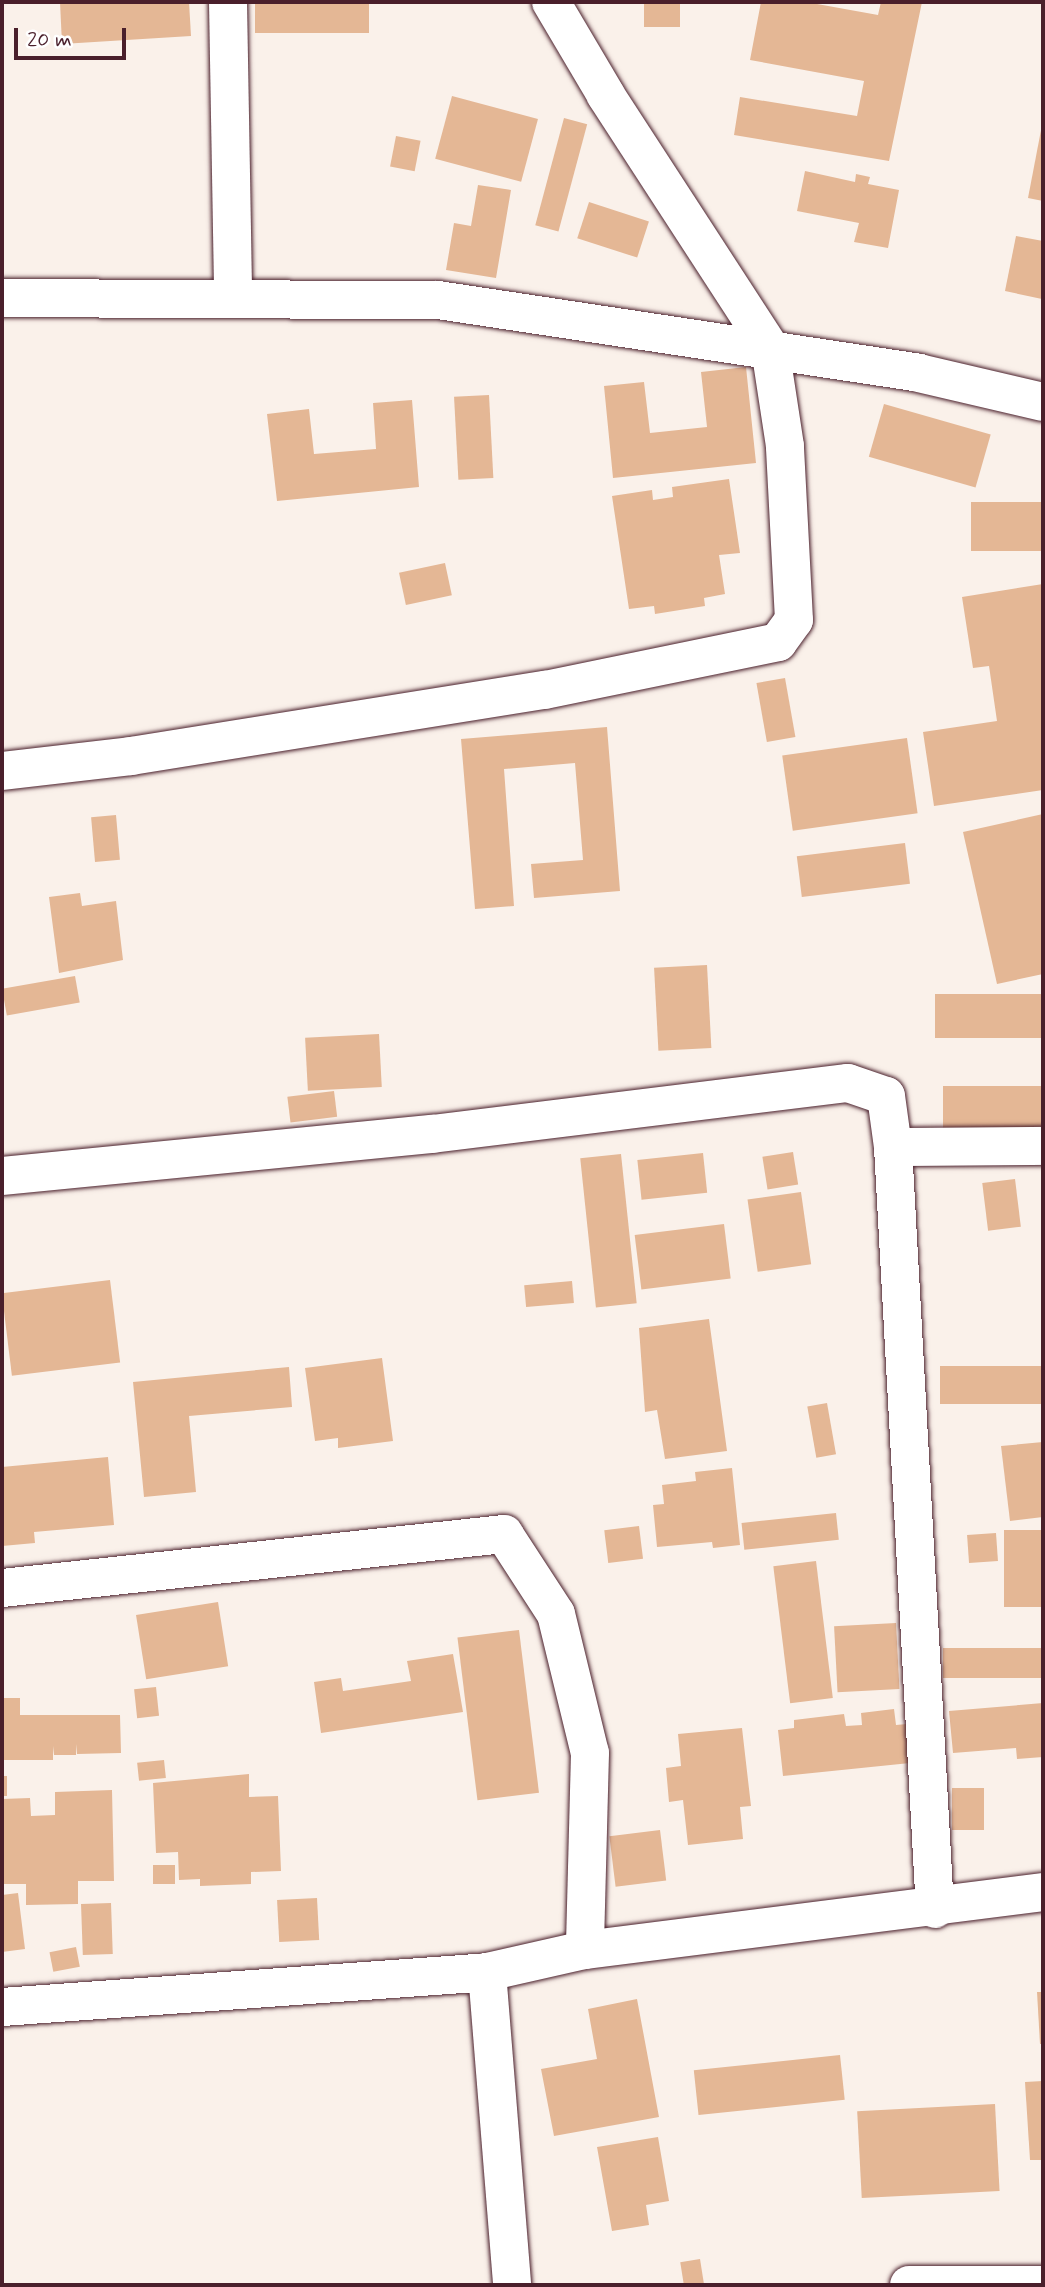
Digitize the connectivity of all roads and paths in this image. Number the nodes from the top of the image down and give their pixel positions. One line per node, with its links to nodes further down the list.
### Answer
1 (228, 2): 4 (street)
2 (551, 2): 5 (street)
3 (2, 298): 4 (street)
4 (233, 299): 5 (street)
5 (770, 348): 6 (street); 7 (street)
6 (1043, 402)
7 (2, 771)
8 (1043, 1146): 9 (street)
9 (893, 1147): 10 (street); 13 (street)
10 (2, 1176)
11 (2, 1588): 14 (street)
12 (1043, 1892): 13 (street)
13 (934, 1909): 14 (street)
14 (585, 1950): 15 (street)
15 (487, 1972): 16 (street); 17 (street)
16 (2, 2007)
17 (512, 2285)
18 (909, 2285): 19 (street)
19 (1043, 2285)

